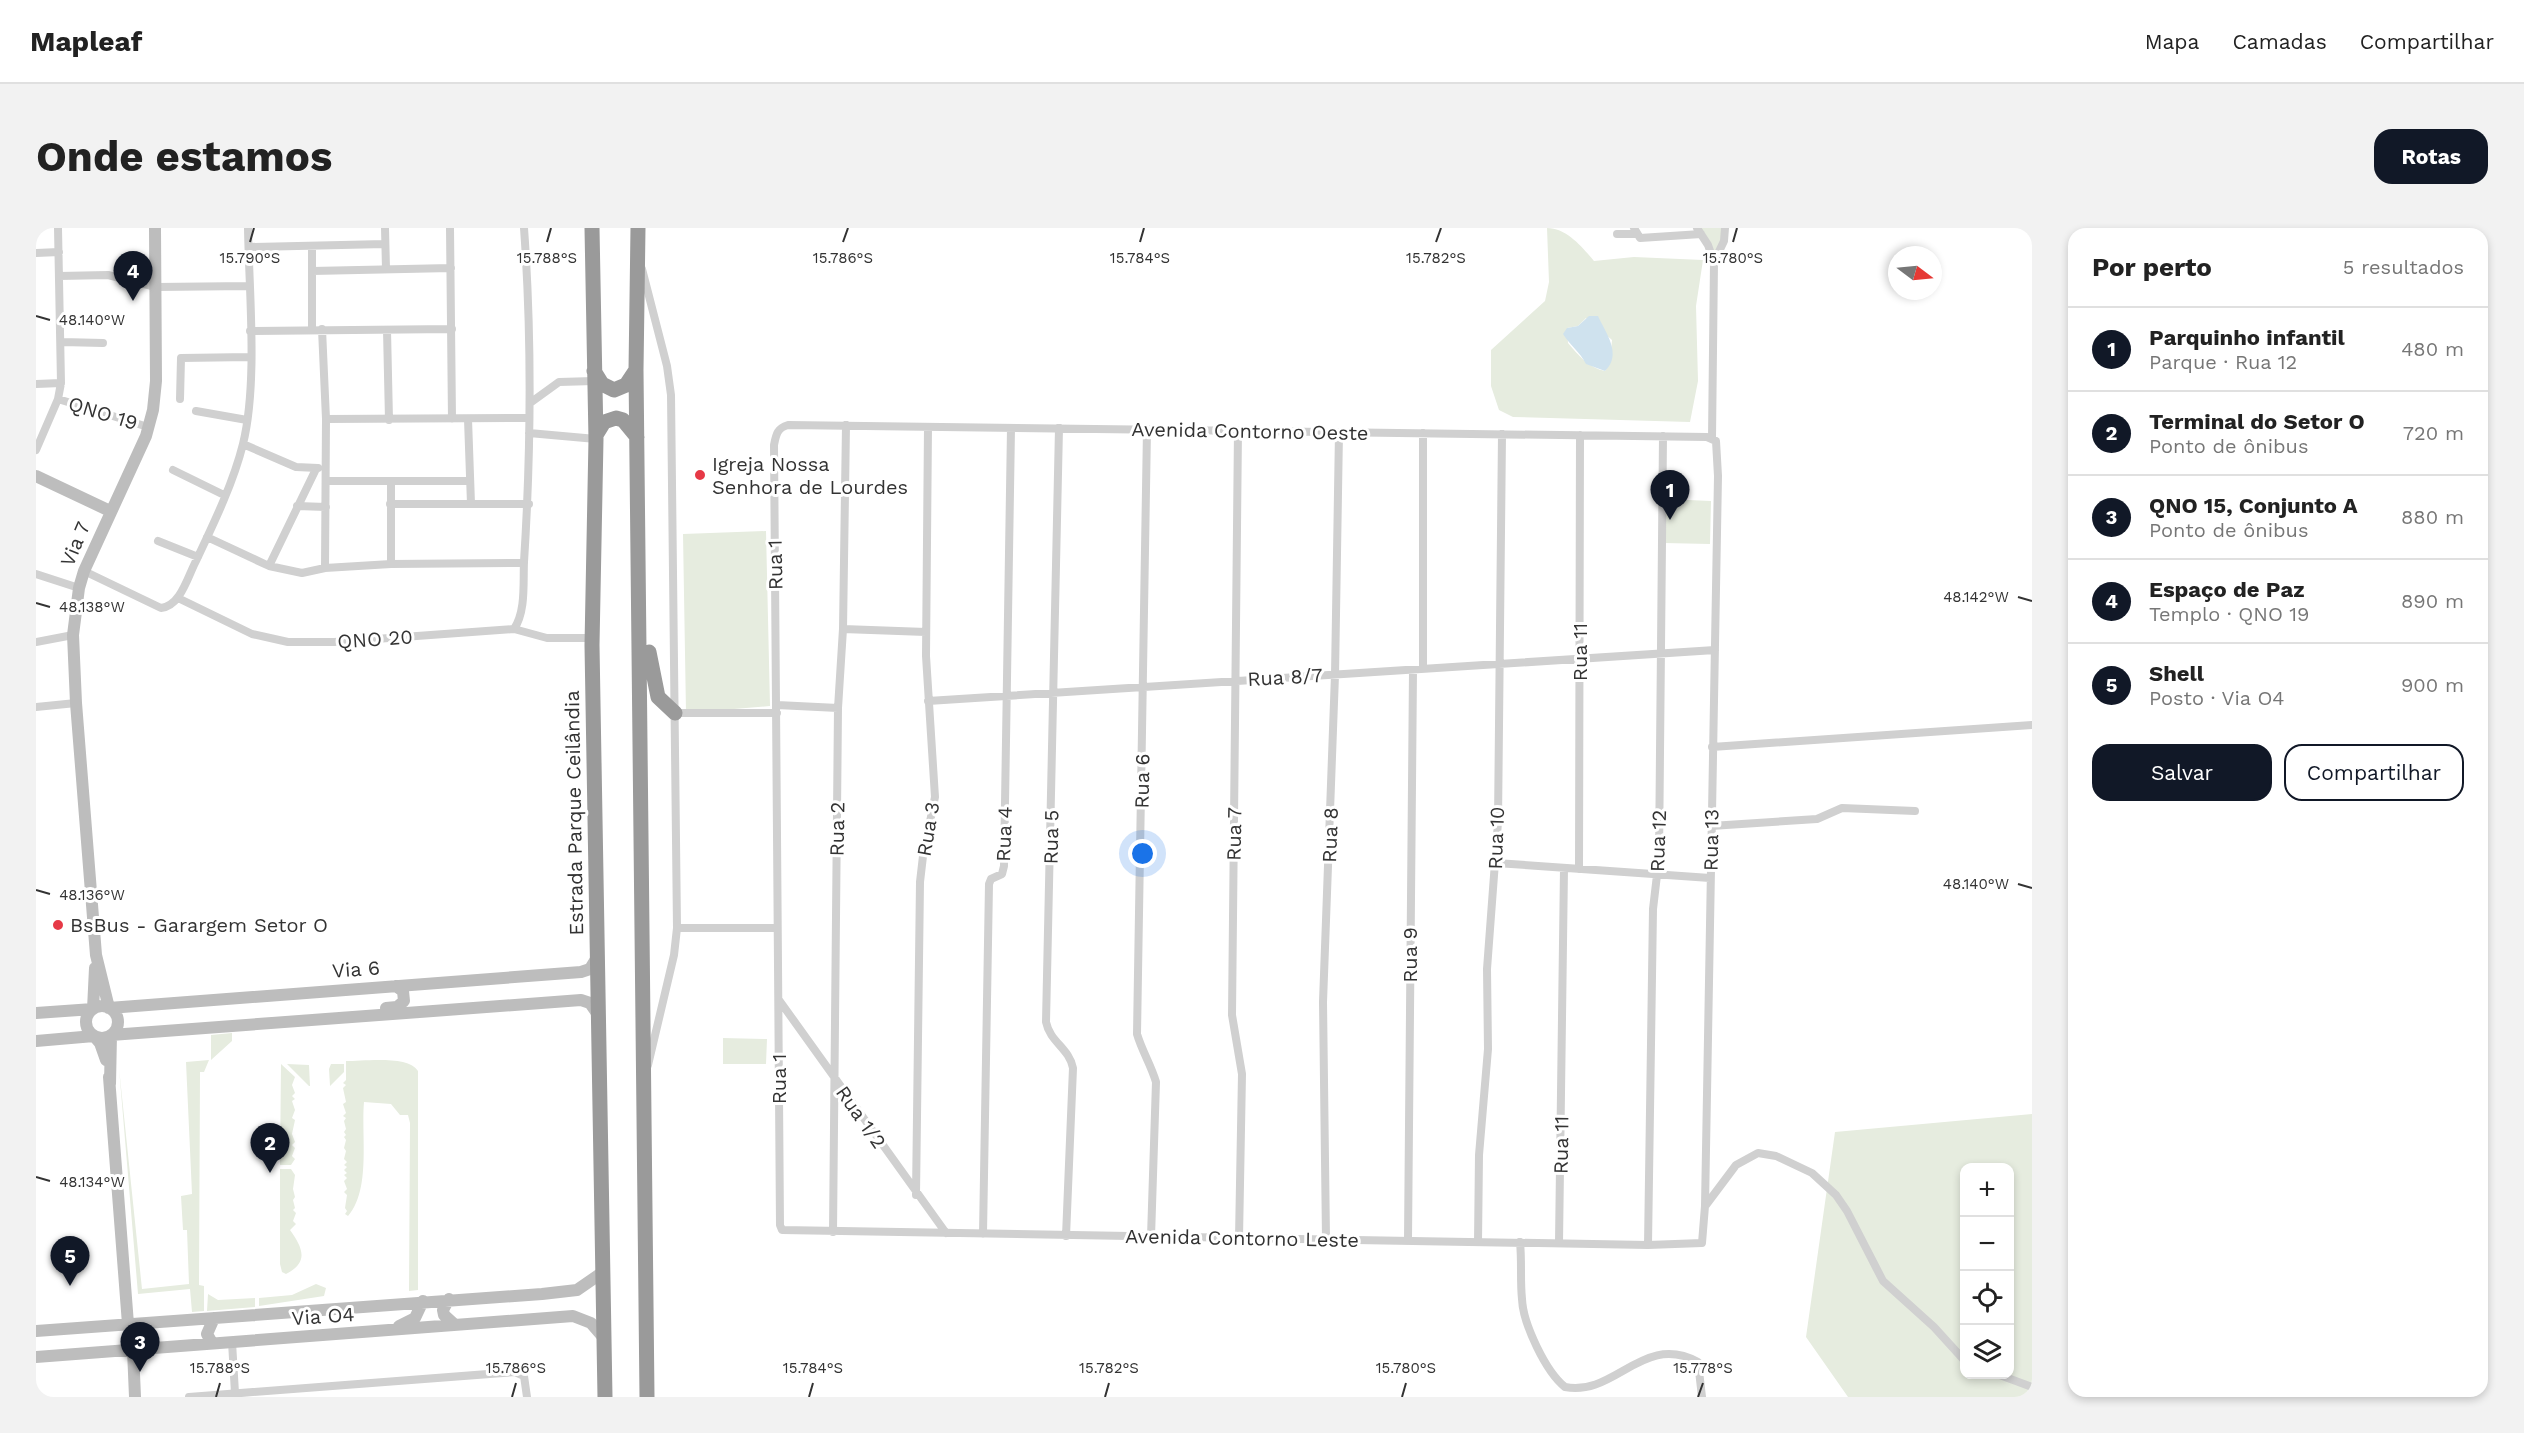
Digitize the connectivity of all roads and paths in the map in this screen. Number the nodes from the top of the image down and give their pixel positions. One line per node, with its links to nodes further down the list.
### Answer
1 (58, 228): 16 (street, QNO 19)
2 (155, 228): 25 (main road, Via 7)
3 (248, 228): 14 (street)
4 (385, 228): 13 (street)
5 (450, 228): 20 (street)
6 (524, 228): 40 (street)
7 (591, 228): 35 (highway, Estrada Parque Ceilândia)
8 (638, 228): 18 (highway)
9 (1725, 228): 19 (street)
10 (1635, 231): 11 (street); 12 (street)
11 (1699, 231): 19 (street)
12 (1617, 234)
13 (385, 244): 15 (street); 21 (street)
14 (249, 247): 15 (street); 24 (street)
15 (312, 247): 22 (street)
16 (59, 252): 17 (street); 23 (street, QNO 19)
17 (36, 253)
18 (639, 254): 34 (highway); 115 (street)
19 (1714, 262): 64 (street, Rua 13)
20 (451, 268): 21 (street); 28 (street)
21 (386, 269): 22 (street)
22 (312, 271): 26 (street)
23 (59, 276): 25 (street); 31 (street, QNO 19)
24 (249, 286): 25 (street); 30 (street)
25 (156, 287): 50 (main road, Via 7)
26 (312, 328): 27 (street); 30 (street)
27 (322, 329): 29 (street); 44 (street)
28 (452, 329): 29 (street); 42 (street)
29 (387, 330): 47 (street)
30 (250, 331): 33 (street)
31 (62, 342): 32 (street); 36 (street, QNO 19)
32 (103, 343)
33 (250, 357): 39 (street); 46 (street)
34 (636, 370): 35 (highway); 63 (highway)
35 (594, 376): 40 (street); 62 (highway, Estrada Parque Ceilândia)
36 (61, 383): 37 (street, QNO 19); 38 (street, QNO 19)
37 (36, 384)
38 (58, 399): 50 (street, QNO 19); 66 (street, QNO 19)
39 (180, 399)
40 (530, 403): 43 (street)
41 (196, 411): 46 (street)
42 (452, 418): 45 (street); 47 (street)
43 (530, 418): 45 (street); 57 (street)
44 (326, 419): 47 (street); 67 (street)
45 (468, 419): 72 (street)
46 (247, 420): 65 (street)
47 (389, 420)
48 (788, 425): 49 (street, Avenida Contorno Oeste); 114 (street, Rua 1)
49 (846, 425): 51 (street, Avenida Contorno Oeste); 94 (street, Rua 2)
50 (148, 427): 80 (main road, Via 7)
51 (928, 427): 52 (street, Avenida Contorno Oeste); 95 (street, Rua 3)
52 (1011, 428): 53 (street, Avenida Contorno Oeste); 109 (street, Rua 4)
53 (1059, 428): 54 (street, Avenida Contorno Oeste); 108 (street, Rua 5)
54 (1147, 429): 55 (street, Avenida Contorno Oeste); 107 (street, Rua 6)
55 (1239, 430): 56 (street, Avenida Contorno Oeste); 106 (street, Rua 7)
56 (1339, 432): 58 (street, Avenida Contorno Oeste); 105 (street, Rua 8)
57 (529, 433): 62 (street); 77 (street)
58 (1423, 433): 59 (street, Avenida Contorno Oeste); 103 (street)
59 (1502, 434): 60 (street, Avenida Contorno Oeste); 102 (street, Rua 10)
60 (1580, 435): 61 (street, Avenida Contorno Oeste); 101 (street, Rua 11)
61 (1663, 436): 64 (street, Avenida Contorno Oeste); 100 (street, Rua 12)
62 (596, 437): 63 (highway); 97 (highway, Estrada Parque Ceilândia)
63 (637, 437): 92 (highway)
64 (1712, 438): 99 (street, Rua 13)
65 (243, 444): 68 (street); 74 (street)
66 (36, 450)
67 (325, 467): 68 (street); 73 (street)
68 (316, 469): 78 (street)
69 (173, 470): 74 (street)
70 (36, 476): 80 (main road)
71 (391, 481): 72 (street); 73 (street); 75 (street)
72 (470, 481): 76 (street)
73 (326, 482): 79 (street)
74 (224, 495): 81 (street)
75 (390, 504): 76 (street); 85 (street)
76 (471, 504): 77 (street)
77 (529, 504): 84 (street)
78 (297, 506): 79 (street); 86 (street)
79 (326, 507): 87 (street)
80 (110, 511): 88 (main road, Via 7)
81 (207, 537): 83 (street); 86 (street)
82 (158, 541): 83 (street)
83 (198, 557): 91 (street)
84 (524, 563): 85 (street); 93 (street)
85 (391, 564): 87 (street)
86 (269, 566): 87 (street)
87 (325, 568)
88 (84, 571): 90 (main road, Via 7); 91 (street)
89 (36, 574): 90 (street)
90 (79, 588): 96 (main road, Via 7)
91 (178, 598): 93 (street, QNO 20)
92 (641, 610): 115 (highway); 139 (highway)
93 (514, 629): 97 (street, QNO 20)
94 (843, 629): 95 (street); 113 (street, Rua 2)
95 (926, 632): 110 (street, Rua 3)
96 (73, 635): 98 (street); 111 (main road, Via 7)
97 (592, 638): 128 (highway, Estrada Parque Ceilândia)
98 (36, 642)
99 (1715, 650): 100 (street, Rua 8/7); 117 (street, Rua 13)
100 (1660, 654): 101 (street, Rua 8/7); 123 (street, Rua 12)
101 (1580, 659): 102 (street, Rua 8/7); 122 (street, Rua 11)
102 (1499, 664): 103 (street, Rua 8/7); 120 (street, Rua 10)
103 (1423, 669): 104 (street, Rua 8/7)
104 (1413, 670): 105 (street, Rua 8/7); 152 (street, Rua 9)
105 (1335, 675): 106 (street, Rua 8/7); 151 (street, Rua 8)
106 (1236, 680): 107 (street, Rua 8/7); 150 (street, Rua 7)
107 (1144, 687): 108 (street, Rua 8/7); 149 (street, Rua 6)
108 (1054, 693): 109 (street, Rua 8/7); 148 (street, Rua 5)
109 (1007, 697): 110 (street, Rua 8/7); 147 (street, Rua 4)
110 (928, 701): 142 (street, Rua 3)
111 (75, 703): 112 (street); 127 (main road, Via 7)
112 (36, 707)
113 (838, 708): 114 (street); 140 (street, Rua 2)
114 (777, 709): 115 (street); 126 (street, Rua 1)
115 (675, 713): 125 (street)
116 (2032, 725): 117 (street)
117 (1712, 747): 119 (street, Rua 13)
118 (1915, 812): 119 (street)
119 (1711, 826): 124 (street, Rua 13)
120 (1496, 863): 121 (street); 153 (street, Rua 10)
121 (1564, 868): 122 (street); 155 (street, Rua 11)
122 (1580, 869): 123 (street)
123 (1657, 875): 124 (street); 157 (street, Rua 12)
124 (1710, 878): 143 (street, Rua 13)
125 (677, 928): 126 (street); 139 (street)
126 (777, 928): 130 (street, Rua 1)
127 (96, 955): 131 (main road, Via 7); 132 (main road, Via 7)
128 (598, 956): 129 (main road, Via 6); 134 (highway, Estrada Parque Ceilândia)
129 (396, 986): 131 (main road, Via 6); 135 (main road)
130 (779, 1000): 140 (street, Rua 1/2); 144 (street, Rua 1)
131 (109, 1008): 132 (main road); 136 (main road)
132 (93, 1009): 133 (main road); 137 (main road)
133 (36, 1013)
134 (599, 1016): 135 (main road); 158 (highway, Estrada Parque Ceilândia)
135 (305, 1020): 136 (main road)
136 (111, 1035): 137 (main road); 141 (main road)
137 (94, 1036): 138 (main road); 141 (main road)
138 (36, 1041)
139 (645, 1077): 180 (highway)
140 (834, 1079): 142 (street, Rua 1/2); 145 (street, Rua 2)
141 (110, 1084): 162 (main road)
142 (916, 1195): 146 (street, Rua 1/2)
143 (1705, 1206): 156 (street, Rua 13); 170 (street)
144 (782, 1230): 145 (street, Avenida Contorno Leste)
145 (833, 1232): 146 (street, Avenida Contorno Leste)
146 (946, 1233): 147 (street, Avenida Contorno Leste)
147 (983, 1234): 148 (street, Avenida Contorno Leste)
148 (1066, 1236): 149 (street, Avenida Contorno Leste)
149 (1151, 1237): 150 (street, Avenida Contorno Leste)
150 (1239, 1238): 151 (street, Avenida Contorno Leste)
151 (1326, 1238): 152 (street, Avenida Contorno Leste)
152 (1408, 1240): 153 (street, Avenida Contorno Leste)
153 (1478, 1242): 154 (street, Avenida Contorno Leste)
154 (1520, 1242): 155 (street, Avenida Contorno Leste); 174 (street)
155 (1559, 1243): 157 (street, Avenida Contorno Leste)
156 (1702, 1244): 157 (street, Avenida Contorno Leste)
157 (1648, 1245)
158 (603, 1272): 159 (main road, Via O4); 166 (highway, Estrada Parque Ceilândia)
159 (449, 1299): 160 (main road, Via O4); 163 (main road)
160 (423, 1301): 161 (main road, Via O4); 164 (main road)
161 (214, 1318): 162 (main road, Via O4); 168 (main road)
162 (128, 1324): 165 (main road, Via O4)
163 (454, 1325): 164 (main road, Via O4); 166 (main road, Via O4)
164 (389, 1330): 167 (main road, Via O4)
165 (36, 1331)
166 (604, 1338): 179 (highway, Estrada Parque Ceilândia)
167 (232, 1342): 168 (main road, Via O4); 175 (street)
168 (212, 1343): 169 (main road, Via O4)
169 (133, 1350): 171 (main road, Via O4); 176 (main road)
170 (1960, 1355)
171 (36, 1357)
172 (2010, 1379): 173 (street)
173 (2032, 1387)
174 (1570, 1389): 181 (street); 182 (street)
175 (235, 1394): 177 (street); 178 (street)
176 (135, 1397)
177 (189, 1397)
178 (527, 1397)
179 (605, 1397)
180 (647, 1397)
181 (1563, 1397)
182 (1702, 1397)

